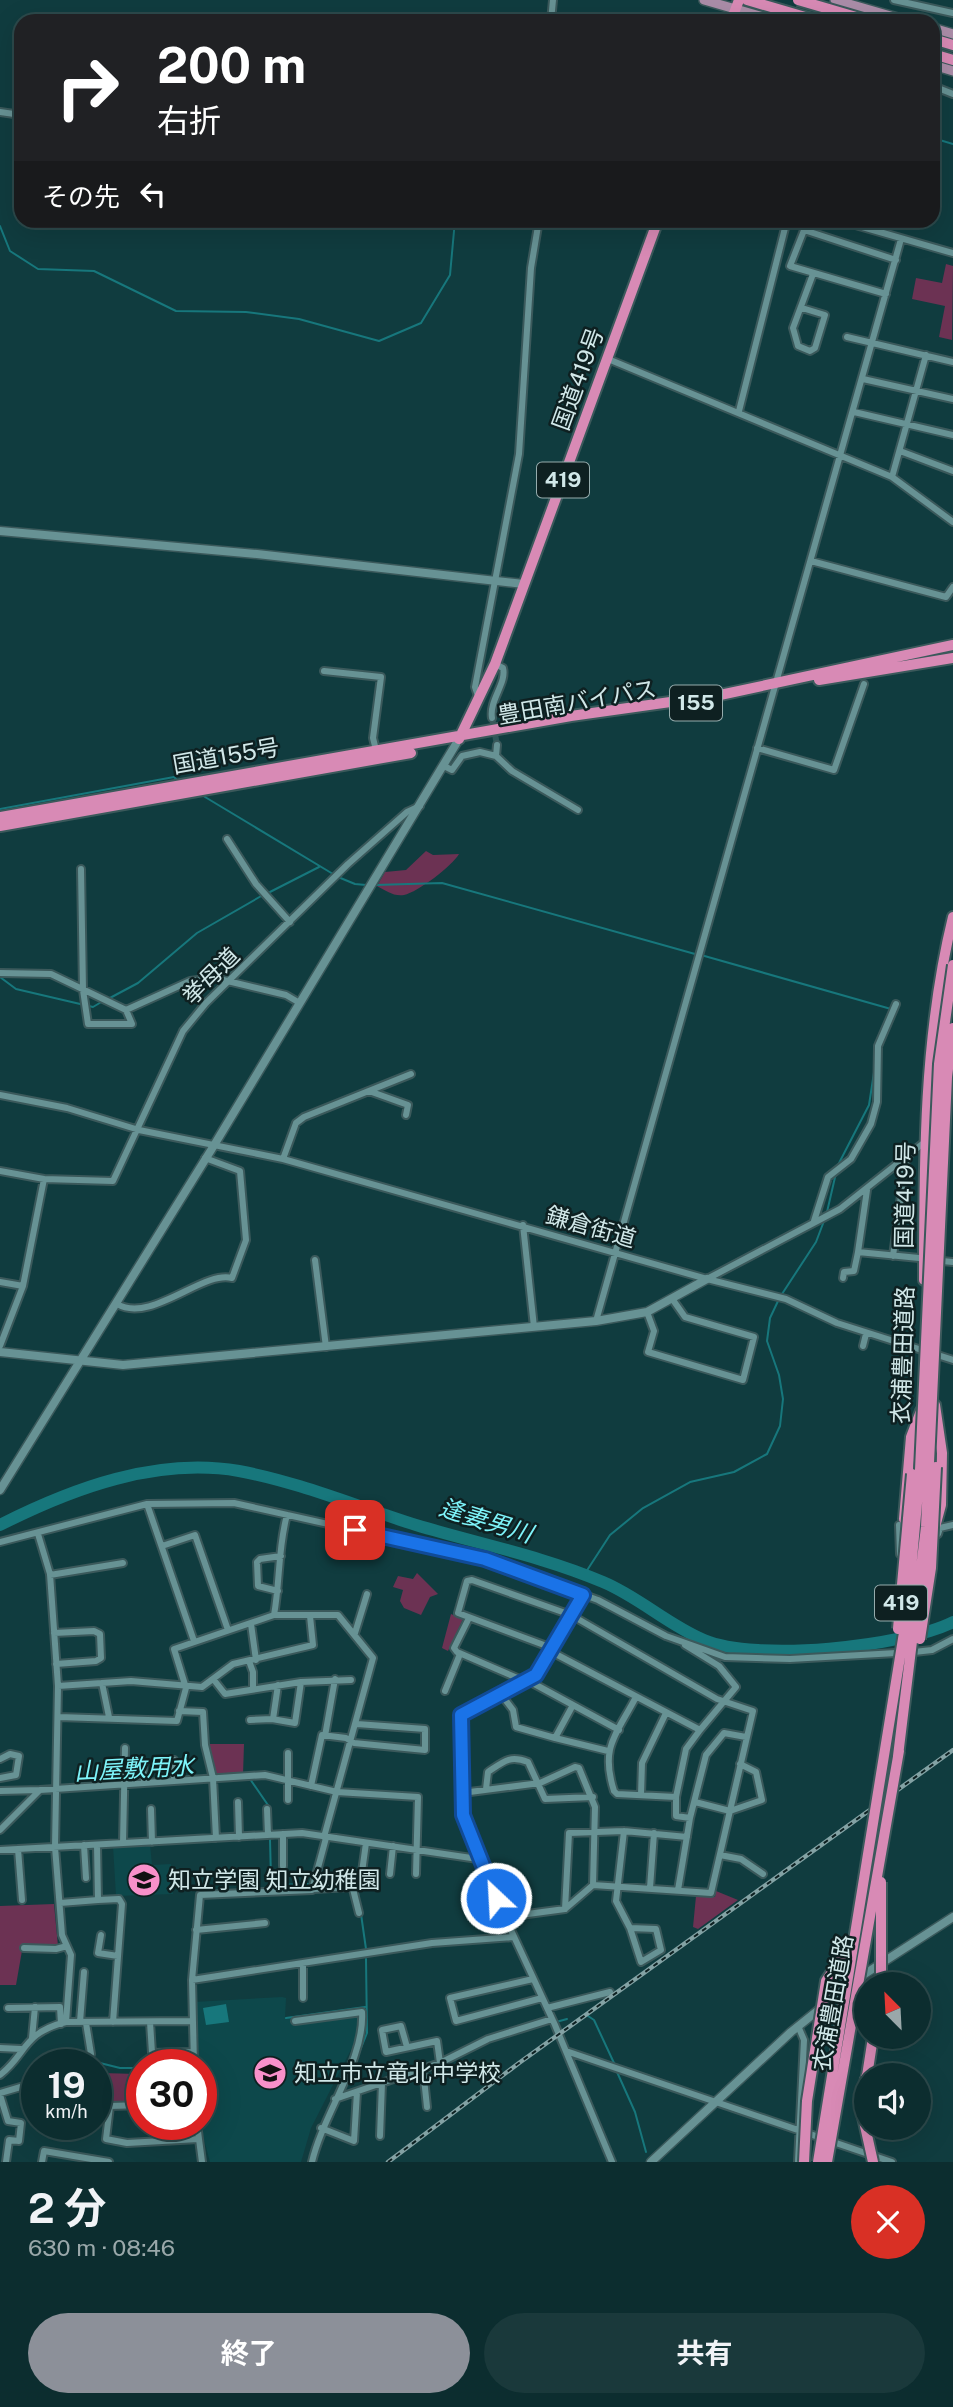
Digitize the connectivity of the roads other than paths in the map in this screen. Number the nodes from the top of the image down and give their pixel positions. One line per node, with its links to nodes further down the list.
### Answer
1 (704, 0): 6 (main road)
2 (747, 0): 9 (highway)
3 (798, 0): 10 (highway, bridge)
4 (835, 0): 11 (main road)
5 (897, 1): 7 (street)
6 (738, 5): 8 (main road)
7 (953, 13)
8 (760, 14)
9 (795, 14)
10 (846, 14)
11 (884, 14)
12 (538, 228): 42 (street)
13 (655, 228): 26 (highway, 国道419号 / 419)
14 (785, 228): 31 (street)
15 (865, 228): 17 (street)
16 (804, 230): 19 (street); 20 (street)
17 (901, 239): 18 (street); 19 (street)
18 (953, 253)
19 (896, 260): 21 (street)
20 (813, 274): 21 (street); 22 (street)
21 (886, 295): 24 (street)
22 (802, 308): 22 (street)
23 (847, 337): 24 (street)
24 (873, 343): 25 (street); 28 (street)
25 (926, 355): 27 (street); 29 (street)
26 (608, 359): 31 (street); 43 (highway, 国道419号 / 419)
27 (953, 362)
28 (863, 379): 29 (street); 32 (street)
29 (916, 391): 30 (street); 33 (street)
30 (953, 399)
31 (739, 411): 36 (street)
32 (854, 412): 33 (street); 36 (street)
33 (907, 425): 34 (street); 35 (street)
34 (953, 435)
35 (900, 451): 37 (street); 38 (street)
36 (841, 455): 38 (street); 41 (street)
37 (953, 471)
38 (892, 477): 39 (street)
39 (953, 522)
40 (0, 531): 42 (street)
41 (811, 562): 44 (street); 50 (street)
42 (496, 582): 43 (street); 51 (street)
43 (524, 584): 47 (highway, 国道419号 / 419)
44 (953, 587)
45 (953, 645): 50 (highway, 豊田南バイパス / 155)
46 (953, 658): 50 (highway, 豊田南バイパス / 155)
47 (495, 664): 51 (highway, 国道419号 / 419); 52 (street)
48 (324, 671): 56 (street)
49 (864, 684): 55 (street)
50 (775, 686): 53 (highway, 豊田南バイパス / 155); 55 (street)
51 (480, 700): 53 (highway, 国道419号 / 419)
52 (492, 718)
53 (458, 741): 56 (highway, 国道155号 / 155); 58 (street); 62 (highway, 国道155号 / 155)
54 (497, 745): 57 (street)
55 (757, 748): 93 (street)
56 (376, 750): 61 (highway, 国道155号 / 155)
57 (496, 756): 58 (street); 60 (street)
58 (444, 766): 59 (street)
59 (422, 805): 66 (street, 挙母道); 71 (street)
60 (578, 810)
61 (0, 817)
62 (0, 826)
63 (227, 839): 66 (street)
64 (81, 869): 70 (street)
65 (953, 917): 74 (highway, 国道419号 / 419)
66 (290, 922): 69 (street, 挙母道)
67 (953, 964): 74 (highway, 419); 182 (highway, 衣浦豊田道路 / 419, bridge)
68 (0, 973): 70 (street)
69 (229, 981): 71 (street); 73 (street); 82 (street, 挙母道)
70 (83, 990): 73 (street); 73 (street)
71 (298, 1002): 84 (street)
72 (896, 1004): 91 (street)
73 (126, 1010)
74 (935, 1016): 83 (highway, 国道419号 / 419)
75 (953, 1028): 182 (highway, 衣浦豊田道路 / 419, bridge)
76 (953, 1042): 81 (highway, 国道419号 / 419)
77 (411, 1074): 78 (street)
78 (369, 1091): 80 (street); 87 (street)
79 (0, 1095): 82 (street)
80 (406, 1115)
81 (951, 1125): 83 (street); 98 (highway, 国道419号 / 419)
82 (139, 1130): 84 (street, 鎌倉街道); 89 (street, 挙母道)
83 (927, 1140): 86 (street); 113 (highway, 国道419号 / 419)
84 (213, 1147): 85 (street); 87 (street, 鎌倉街道)
85 (205, 1158): 104 (street); 104 (street)
86 (906, 1158): 90 (street); 95 (street)
87 (283, 1159): 92 (street, 鎌倉街道)
88 (0, 1171): 89 (street)
89 (44, 1179): 102 (street)
90 (867, 1190): 91 (street); 94 (street)
91 (814, 1221): 100 (street)
92 (523, 1225): 93 (street, 鎌倉街道); 107 (street)
93 (615, 1252): 100 (street, 鎌倉街道); 106 (street)
94 (858, 1252): 95 (street); 99 (street)
95 (893, 1256): 96 (street)
96 (919, 1258)
97 (316, 1260): 111 (street)
98 (948, 1262): 113 (highway, 国道419号 / 419)
99 (842, 1278)
100 (707, 1279): 103 (street); 108 (street, 鎌倉街道)
101 (0, 1282): 102 (street)
102 (23, 1286): 109 (street)
103 (673, 1300): 105 (street); 105 (street)
104 (117, 1304): 114 (street)
105 (647, 1312): 106 (street)
106 (596, 1321): 107 (street)
107 (534, 1327): 111 (street)
108 (866, 1334): 110 (street); 113 (street, 鎌倉街道)
109 (0, 1346)
110 (863, 1346)
111 (326, 1347): 114 (street)
112 (0, 1352): 114 (street)
113 (930, 1353): 115 (street, 鎌倉街道); 116 (highway, 国道419号 / 419); 117 (highway, 国道419号 / 419)
114 (79, 1360): 118 (street)
115 (953, 1360)
116 (936, 1413): 134 (highway, 国道419号 / 419); 182 (highway, 衣浦豊田道路 / 419, bridge)
117 (920, 1416): 134 (highway, 国道419号 / 419); 182 (highway, 衣浦豊田道路 / 419, bridge)
118 (0, 1490)
119 (147, 1504): 120 (street); 123 (street); 125 (street)
120 (288, 1515): 126 (street); 133 (street)
121 (899, 1525): 129 (street)
122 (953, 1525): 130 (street)
123 (38, 1534): 124 (street); 128 (street)
124 (0, 1542)
125 (162, 1546): 140 (street); 144 (street)
126 (281, 1556): 131 (street); 131 (street)
127 (123, 1563): 128 (street)
128 (50, 1575): 141 (street)
129 (908, 1582)
130 (922, 1582)
131 (278, 1591): 135 (street)
132 (367, 1594): 142 (street)
133 (583, 1595): 136 (street); 145 (street)
134 (914, 1597): 182 (highway, 国道419号 / 419, bridge)
135 (274, 1615): 137 (street); 139 (street)
136 (571, 1615): 138 (street); 146 (street); 165 (street)
137 (310, 1616): 142 (street); 149 (street)
138 (469, 1618): 146 (street); 147 (street)
139 (251, 1624): 140 (street); 149 (street)
140 (228, 1630): 144 (street)
141 (54, 1633): 150 (street); 150 (street)
142 (355, 1633): 173 (street)
143 (953, 1639): 148 (street)
144 (194, 1642): 160 (street)
145 (681, 1642): 148 (street); 151 (street)
146 (548, 1650): 155 (street); 164 (street)
147 (460, 1654): 155 (street); 162 (street)
148 (725, 1657): 151 (street)
149 (253, 1660): 154 (street); 161 (street)
150 (56, 1664): 159 (street)
151 (727, 1675): 165 (street)
152 (335, 1678): 153 (street); 156 (street); 176 (street)
153 (351, 1679)
154 (214, 1680): 160 (street); 161 (street)
155 (525, 1680): 163 (street); 166 (street)
156 (301, 1682): 158 (street); 171 (street)
157 (102, 1683): 159 (street); 160 (street); 170 (street)
158 (278, 1685): 161 (street); 171 (street)
159 (58, 1686): 169 (street)
160 (186, 1688): 167 (street)
161 (253, 1689)
162 (445, 1691)
163 (500, 1693): 178 (street); 201 (street)
164 (636, 1697): 168 (street); 174 (street)
165 (726, 1702): 175 (street); 177 (street)
166 (573, 1705): 174 (street); 178 (street)
167 (179, 1711): 170 (street); 189 (street)
168 (666, 1713): 175 (street); 202 (street)
169 (59, 1717): 170 (street); 196 (street)
170 (109, 1717)
171 (273, 1719): 172 (street)
172 (250, 1720)
173 (357, 1724): 179 (street); 179 (street)
174 (619, 1730): 181 (street)
175 (700, 1730): 204 (street)
176 (325, 1736): 179 (street); 195 (street)
177 (746, 1737): 186 (street); 207 (street)
178 (555, 1738): 181 (street)
179 (350, 1740): 200 (street)
180 (125, 1748): 193 (street)
181 (608, 1751): 202 (street)
182 (892, 1752): 233 (highway, 衣浦豊田道路 / 419, bridge); 258 (highway, 衣浦豊田道路 / 419, bridge)
183 (288, 1754): 191 (street)
184 (0, 1759): 188 (street)
185 (174, 1760): 190 (street)
186 (740, 1764): 210 (street); 210 (street)
187 (144, 1765): 192 (street)
188 (0, 1777)
189 (213, 1778): 190 (street); 191 (street); 222 (street)
190 (174, 1780): 192 (street)
191 (286, 1780): 195 (street); 205 (street)
192 (144, 1782): 193 (street)
193 (122, 1783): 196 (street); 224 (street)
194 (540, 1783): 197 (street); 197 (street); 203 (street); 203 (street)
195 (311, 1786): 200 (street)
196 (56, 1787): 198 (street); 229 (street)
197 (486, 1789): 201 (street)
198 (40, 1790): 199 (street); 212 (street)
199 (0, 1791)
200 (337, 1792): 220 (street); 231 (street)
201 (462, 1793): 235 (street)
202 (641, 1795): 204 (street)
203 (593, 1797): 214 (street)
204 (676, 1797): 211 (street)
205 (288, 1800)
206 (238, 1802): 219 (street)
207 (695, 1802): 210 (street); 211 (street)
208 (150, 1809): 223 (street)
209 (267, 1809): 218 (street)
210 (730, 1811): 234 (street)
211 (690, 1818): 221 (street)
212 (0, 1830)
213 (624, 1831): 214 (street); 215 (street); 243 (street)
214 (596, 1832): 242 (street); 250 (street)
215 (654, 1833): 221 (street); 244 (street)
216 (283, 1834): 218 (street); 220 (street); 236 (street)
217 (878, 1834): 268 (highway)
218 (268, 1835): 219 (street)
219 (239, 1837): 222 (street)
220 (325, 1837): 225 (street); 245 (street)
221 (687, 1837): 246 (street)
222 (216, 1838): 223 (street)
223 (152, 1842): 224 (street)
224 (123, 1843): 227 (street)
225 (366, 1843): 228 (street); 237 (street)
226 (85, 1845): 227 (street); 229 (street); 241 (street)
227 (97, 1845): 248 (street)
228 (393, 1846): 231 (street); 238 (street)
229 (55, 1847): 230 (street); 249 (street)
230 (18, 1849): 232 (street); 247 (street)
231 (417, 1849): 235 (street); 239 (street)
232 (0, 1850)
233 (881, 1851): 265 (highway, 衣浦豊田道路 / 419, bridge); 320 (highway, 衣浦豊田道路 / 419, bridge)
234 (720, 1855): 240 (street); 246 (street)
235 (478, 1859): 252 (street)
236 (283, 1866)
237 (362, 1872)
238 (390, 1874)
239 (416, 1874)
240 (763, 1874)
241 (86, 1878)
242 (593, 1885): 243 (street); 250 (street)
243 (618, 1885): 244 (street); 255 (street)
244 (650, 1888): 246 (street)
245 (313, 1889): 251 (street); 256 (street)
246 (678, 1890)
247 (22, 1900)
248 (98, 1900): 249 (street); 262 (street)
249 (61, 1903): 260 (street)
250 (565, 1909): 252 (street)
251 (359, 1913)
252 (505, 1917): 259 (street)
253 (953, 1917): 268 (street)
254 (265, 1923): 256 (street)
255 (630, 1928): 255 (street)
256 (195, 1930): 267 (street)
257 (101, 1935): 262 (street)
258 (855, 1936): 318 (highway, 衣浦豊田道路 / 419, bridge); 319 (highway, 衣浦豊田道路 / 419, bridge)
259 (513, 1937): 263 (street); 266 (street)
260 (67, 1946): 261 (street); 281 (street)
261 (24, 1948)
262 (118, 1956): 279 (street)
263 (303, 1963): 267 (street); 270 (street)
264 (84, 1972): 278 (street)
265 (881, 1972)
266 (533, 1979): 271 (street); 271 (street)
267 (192, 1980): 276 (street)
268 (852, 1982): 282 (street)
269 (610, 1992): 274 (street)
270 (303, 1998)
271 (542, 1998): 274 (street)
272 (35, 2007): 273 (street); 281 (street); 283 (street)
273 (8, 2008)
274 (547, 2008): 275 (street)
275 (552, 2019): 290 (street); 291 (street)
276 (191, 2021): 280 (street); 289 (street)
277 (295, 2021): 298 (street)
278 (83, 2022): 279 (street); 281 (street); 287 (street)
279 (113, 2022): 280 (street)
280 (150, 2022): 288 (street)
281 (63, 2023): 283 (street)
282 (799, 2026): 299 (street); 305 (street)
283 (32, 2038): 286 (street)
284 (0, 2048): 286 (street)
285 (407, 2048): 285 (street); 291 (street)
286 (21, 2049): 293 (street)
287 (90, 2049)
288 (152, 2049)
289 (193, 2049)
290 (566, 2051): 299 (street); 315 (street)
291 (440, 2063): 292 (street)
292 (423, 2069): 294 (street); 301 (street)
293 (0, 2075)
294 (382, 2083): 296 (street); 306 (street)
295 (21, 2087): 297 (street)
296 (357, 2092): 298 (street); 304 (street)
297 (0, 2094): 302 (street)
298 (335, 2099): 304 (street)
299 (718, 2103): 305 (street); 316 (street)
300 (126, 2106): 307 (street)
301 (427, 2107)
302 (8, 2121): 303 (street); 310 (street)
303 (0, 2123)
304 (321, 2128): 314 (street)
305 (799, 2129): 317 (street); 322 (street)
306 (380, 2136)
307 (180, 2140)
308 (198, 2140): 313 (street)
309 (868, 2140): 321 (highway, 衣浦豊田道路, bridge)
310 (5, 2158)
311 (43, 2162): 312 (street)
312 (109, 2162)
313 (202, 2162)
314 (312, 2162)
315 (612, 2162)
316 (650, 2162)
317 (798, 2162)
318 (803, 2162)
319 (818, 2162)
320 (827, 2162)
321 (873, 2162)
322 (892, 2162)

